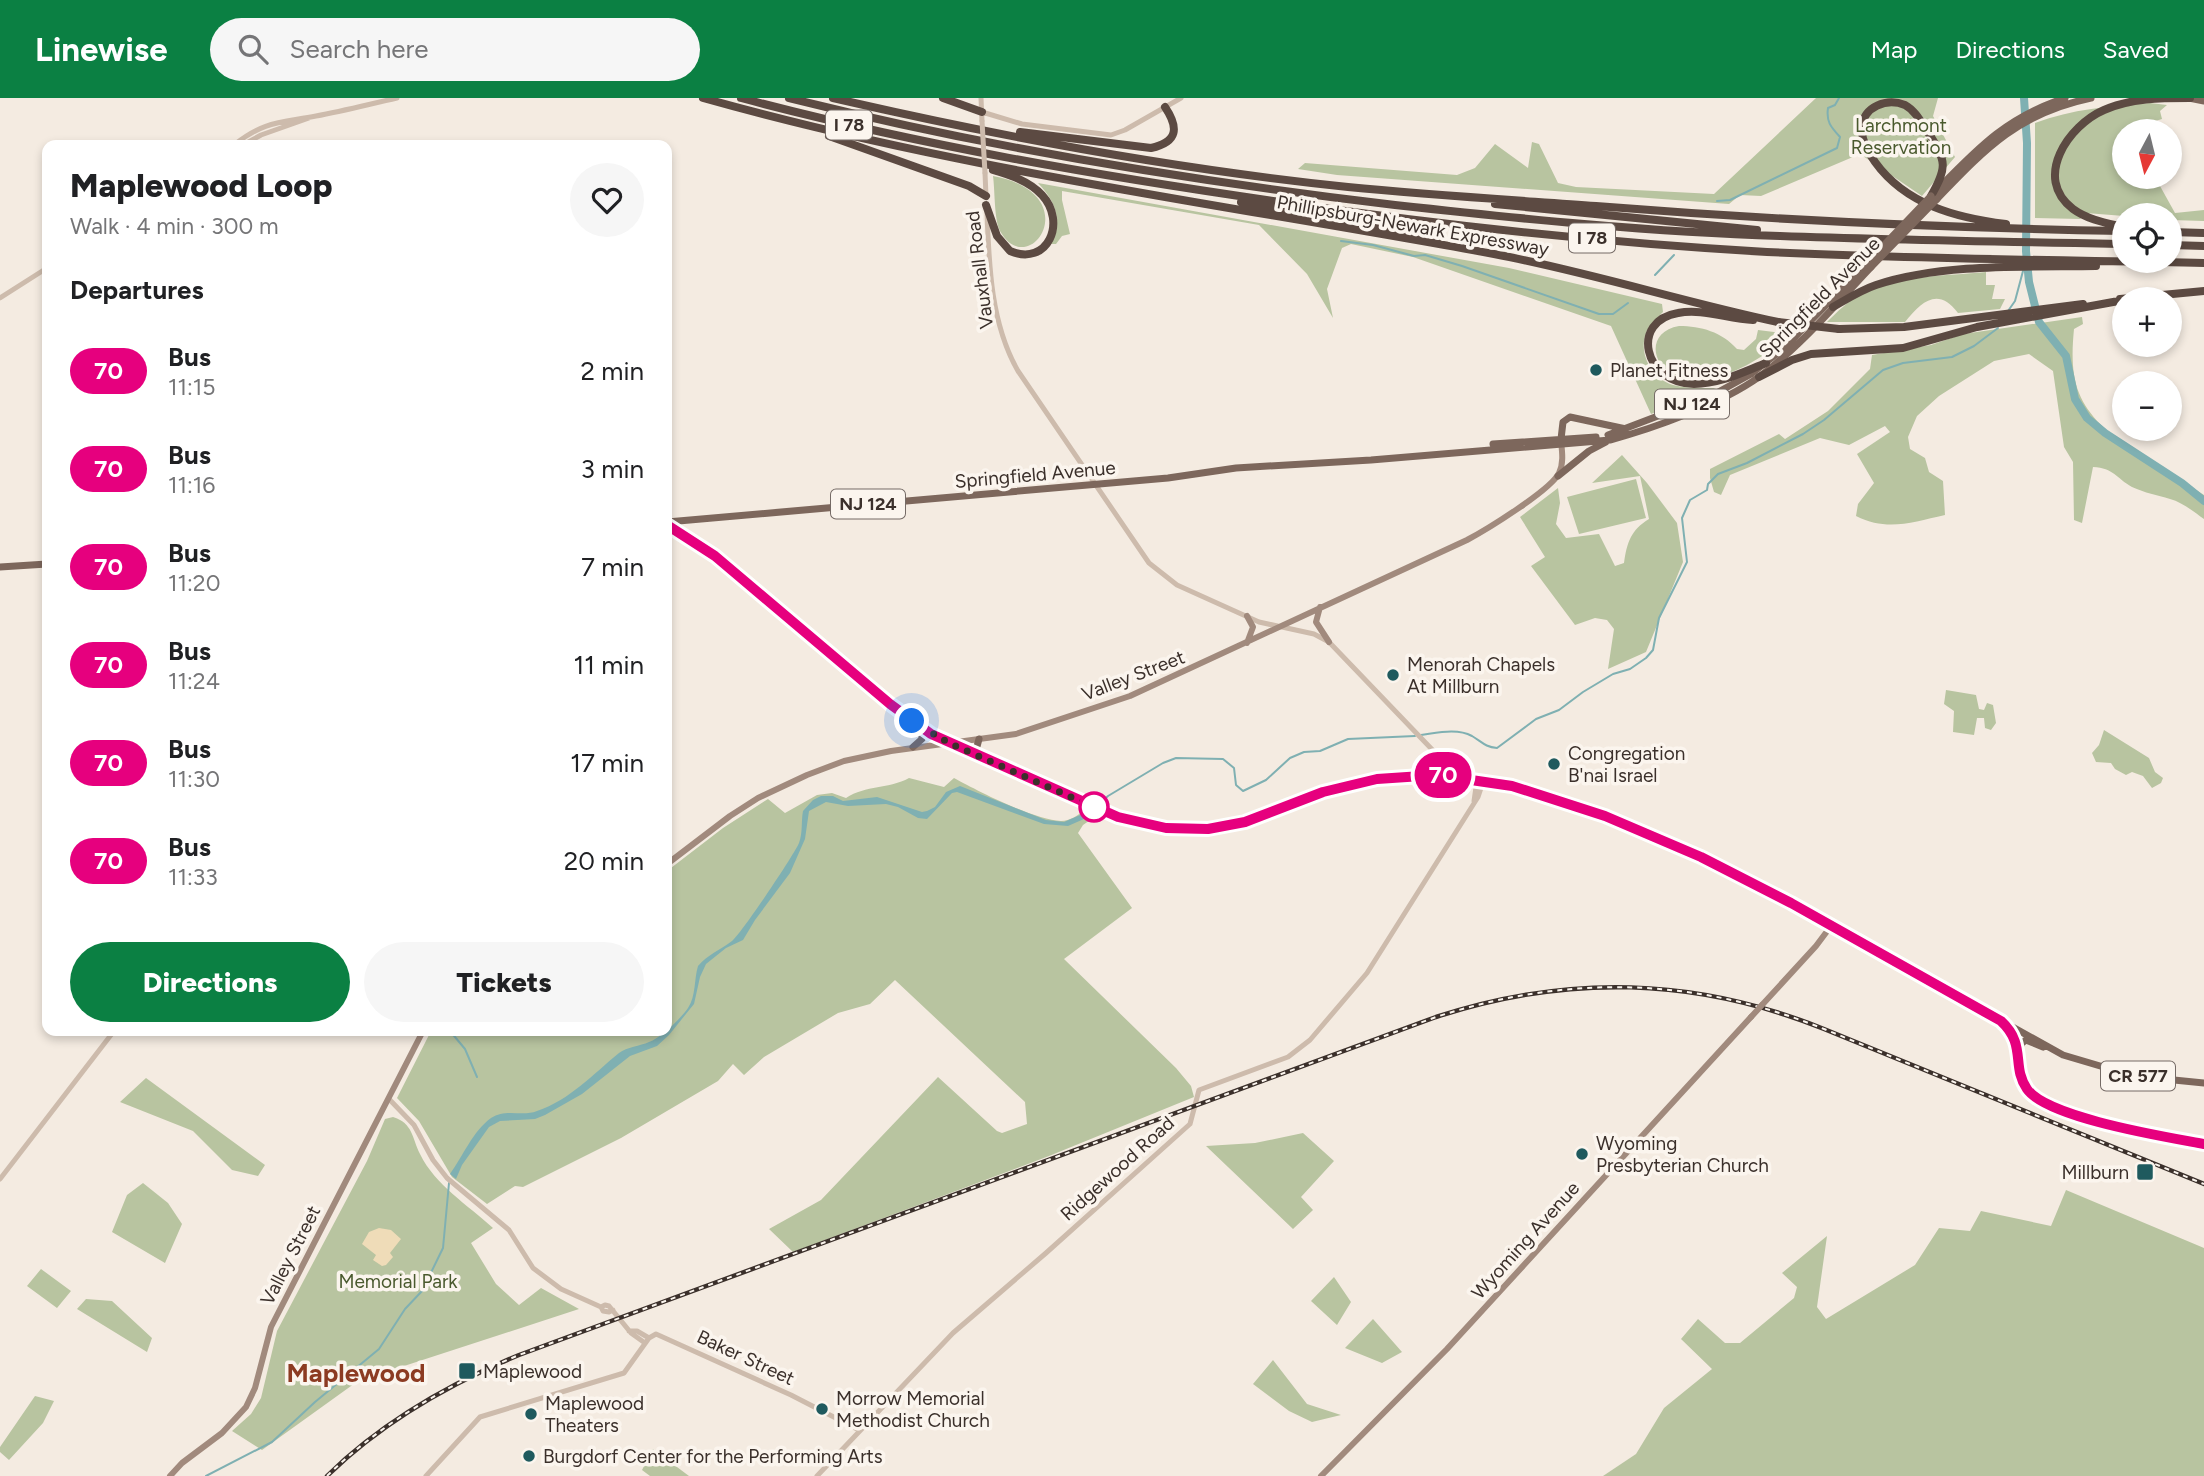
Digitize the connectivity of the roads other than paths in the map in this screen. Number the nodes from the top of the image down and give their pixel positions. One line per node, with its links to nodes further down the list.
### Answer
1 (397, 98): 15 (street)
2 (703, 98): 17 (highway, Phillipsburg-Newark Expressway / I 78)
3 (741, 98): 22 (highway, I 78)
4 (789, 98): 31 (highway, Phillipsburg-Newark Expressway / I 78)
5 (832, 98): 18 (highway, Phillipsburg-Newark Expressway / I 78)
6 (943, 98): 16 (highway)
7 (981, 98): 16 (street, Vauxhall Road)
8 (1181, 98): 13 (street)
9 (2065, 98): 14 (main road, Springfield Avenue / NJ 124)
10 (2091, 98): 14 (main road, Springfield Avenue / NJ 124)
11 (2190, 98): 12 (main road); 26 (highway)
12 (2204, 102)
13 (1165, 107): 16 (street); 18 (highway)
14 (2038, 111): 24 (main road, Springfield Avenue / NJ 124)
15 (312, 117): 19 (street); 20 (street)
16 (982, 117): 25 (street, Vauxhall Road, bridge)
17 (787, 120): 21 (highway, Phillipsburg-Newark Expressway / I 78); 25 (highway)
18 (968, 127): 23 (highway, Phillipsburg-Newark Expressway / I 78)
19 (241, 140)
20 (252, 140)
21 (957, 158): 25 (highway); 35 (highway, Phillipsburg-Newark Expressway / I 78)
22 (1177, 187): 35 (highway); 37 (highway, Phillipsburg-Newark Expressway / I 78)
23 (1449, 195): 27 (highway, Phillipsburg-Newark Expressway / I 78); 31 (highway)
24 (1934, 198): 27 (highway); 40 (main road, Springfield Avenue / NJ 124, bridge)
25 (986, 200): 56 (street, Vauxhall Road)
26 (2112, 225)
27 (2011, 227): 28 (highway)
28 (2112, 229)
29 (2182, 232): 30 (highway)
30 (2204, 233)
31 (1812, 236): 32 (highway, Phillipsburg-Newark Expressway / I 78)
32 (2112, 244)
33 (2182, 245): 34 (highway)
34 (2204, 246)
35 (1490, 254): 49 (highway, Phillipsburg-Newark Expressway / I 78)
36 (2182, 262): 38 (highway)
37 (2010, 263): 39 (highway); 47 (highway)
38 (2204, 263)
39 (2112, 265)
40 (1867, 267): 47 (main road, Springfield Avenue / NJ 124); 50 (main road, Springfield Avenue / NJ 124)
41 (42, 271): 44 (street)
42 (2204, 290): 43 (highway, Phillipsburg-Newark Expressway / I 78)
43 (2182, 292)
44 (0, 298)
45 (2112, 301): 48 (highway, Phillipsburg-Newark Expressway / I 78)
46 (2112, 302): 48 (highway)
47 (1833, 307): 51 (main road, Springfield Avenue / NJ 124)
48 (2041, 312): 49 (highway, Phillipsburg-Newark Expressway / I 78, bridge); 51 (highway)
49 (1778, 322): 50 (highway)
50 (1766, 363): 52 (main road, Springfield Avenue / NJ 124)
51 (1759, 377): 53 (main road, Springfield Avenue / NJ 124)
52 (1627, 429): 54 (main road, Springfield Avenue / NJ 124); 54 (main road)
53 (1610, 440): 54 (main road, Springfield Avenue / NJ 124); 55 (main road)
54 (1561, 442): 55 (main road); 56 (main road, Springfield Avenue / NJ 124)
55 (1558, 476): 61 (main road, Valley Street)
56 (1096, 484): 57 (main road, Springfield Avenue / NJ 124); 62 (street, Vauxhall Road)
57 (672, 524)
58 (672, 527): 66 (main road)
59 (42, 564): 60 (main road)
60 (0, 567)
61 (1321, 606): 63 (main road, Valley Street); 64 (main road)
62 (1247, 616): 63 (street, Vauxhall Road); 65 (main road)
63 (1278, 627): 64 (street, Vauxhall Road); 65 (main road, Valley Street)
64 (1329, 642): 71 (street, Vauxhall Road)
65 (1247, 643): 67 (main road, Valley Street)
66 (920, 727): 68 (main road); 69 (main road)
67 (979, 739): 68 (main road, Valley Street); 70 (main road)
68 (949, 743): 69 (main road, Valley Street); 70 (main road)
69 (914, 747): 73 (main road, Valley Street)
70 (980, 757): 71 (main road)
71 (1452, 776): 72 (main road)
72 (1480, 780): 74 (main road); 85 (street, Ridgewood Road)
73 (672, 860)
74 (1831, 926): 75 (main road, CR 577); 89 (main road, Wyoming Avenue, bridge)
75 (2001, 1021): 78 (main road); 79 (main road, CR 577)
76 (110, 1036): 83 (street)
77 (420, 1036): 81 (main road, Valley Street)
78 (2019, 1053): 79 (main road); 82 (main road)
79 (2063, 1055): 80 (main road, CR 577)
80 (2204, 1083)
81 (389, 1099): 84 (street); 86 (main road, Valley Street)
82 (2204, 1144)
83 (0, 1179)
84 (647, 1340): 85 (street, Baker Street); 87 (street)
85 (859, 1430): 88 (street, Ridgewood Road)
86 (170, 1476)
87 (426, 1476)
88 (817, 1476)
89 (1321, 1476)

